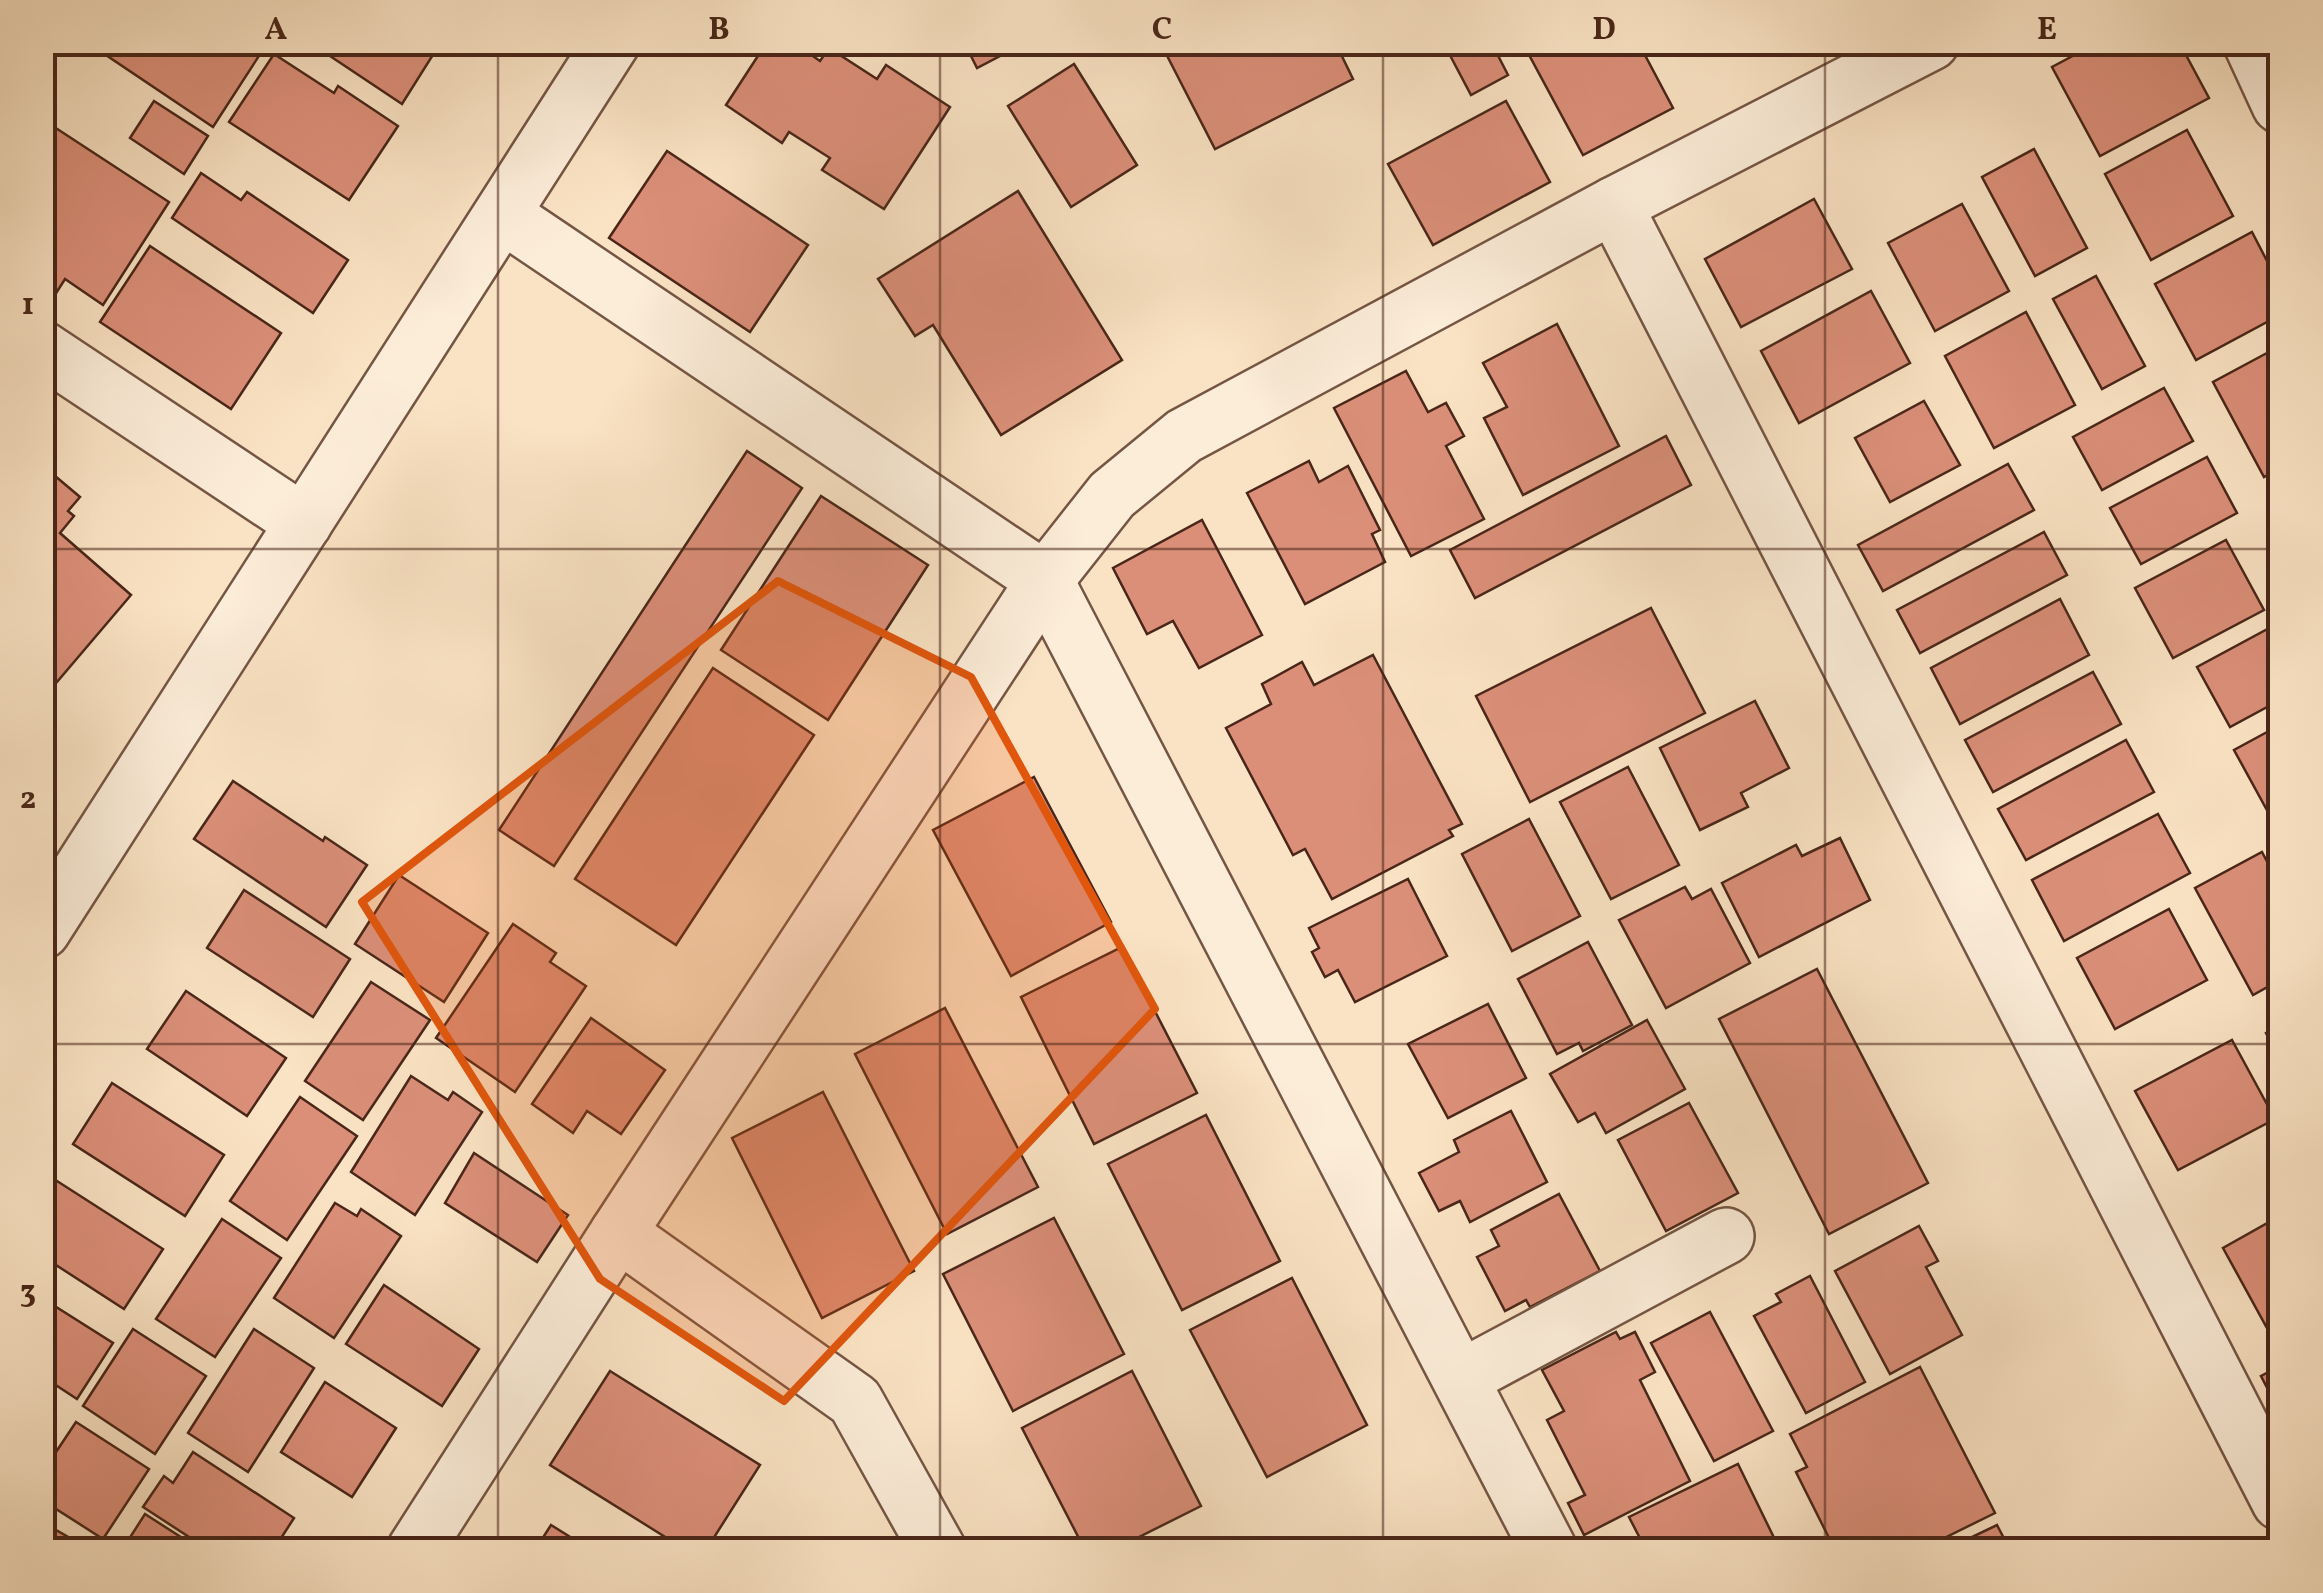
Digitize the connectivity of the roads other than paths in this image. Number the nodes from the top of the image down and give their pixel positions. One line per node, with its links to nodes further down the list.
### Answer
1 (612, 42): 6 (street)
2 (1930, 42): 5 (street)
3 (2250, 42): 4 (street)
4 (2280, 105)
5 (1614, 205): 9 (street); 14 (street)
6 (503, 215): 8 (street); 9 (street)
7 (42, 349): 8 (street)
8 (304, 523): 10 (street)
9 (1045, 580): 11 (street); 13 (street)
10 (42, 932)
11 (618, 1233): 15 (street); 16 (street)
12 (1726, 1236): 13 (street)
13 (1461, 1378): 17 (street)
14 (2280, 1502)
15 (415, 1550)
16 (938, 1550)
17 (1550, 1550)

